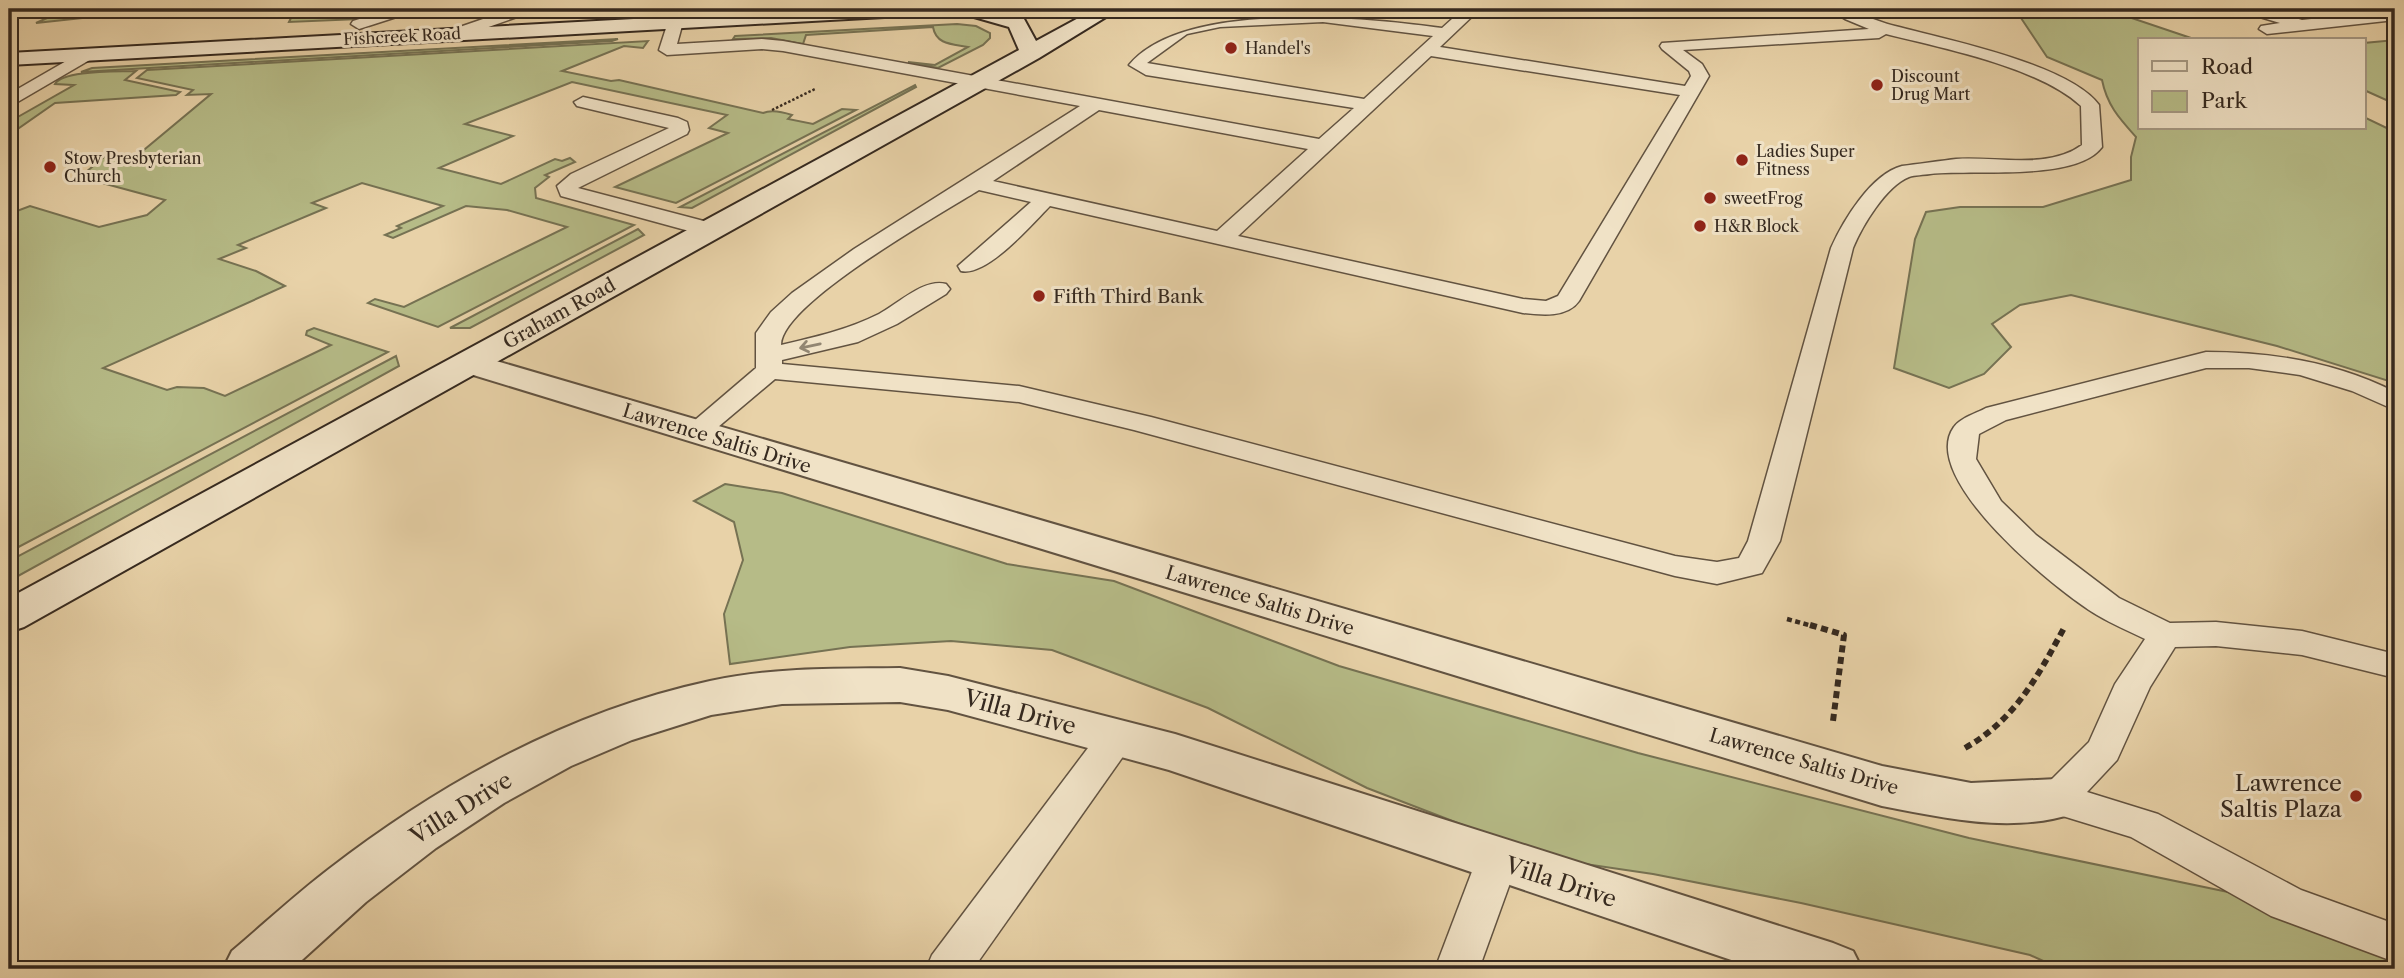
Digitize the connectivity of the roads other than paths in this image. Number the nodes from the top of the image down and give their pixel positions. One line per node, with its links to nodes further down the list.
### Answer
1 (407, 9): 11 (lane)
2 (526, 9): 15 (lane)
3 (921, 9): 10 (main road, Fishcreek Road)
4 (967, 9): 18 (main road)
5 (1109, 9): 18 (main road, Graham Road)
6 (1472, 9): 16 (lane)
7 (1836, 9): 14 (lane)
8 (2248, 9): 12 (lane)
9 (2395, 15): 12 (lane)
10 (675, 22): 15 (main road, Fishcreek Road); 22 (lane)
11 (359, 24)
12 (2306, 25): 13 (lane)
13 (2267, 29)
14 (1894, 32): 23 (lane); 37 (lane)
15 (457, 33): 19 (main road, Fishcreek Road)
16 (1446, 33): 17 (lane); 21 (lane)
17 (1427, 50): 23 (lane); 27 (lane)
18 (1031, 53): 22 (main road, Graham Road)
19 (88, 54): 20 (main road, Fishcreek Road); 24 (lane)
20 (9, 58)
21 (1203, 79): 27 (lane); 28 (lane)
22 (976, 84): 26 (lane); 33 (main road, Graham Road)
23 (1690, 92): 34 (lane)
24 (9, 102)
25 (583, 102): 33 (lane)
26 (1096, 104): 28 (lane); 30 (lane)
27 (1368, 105): 29 (lane)
28 (1157, 114): 29 (lane)
29 (1323, 146): 34 (lane)
30 (976, 183): 31 (lane); 37 (lane)
31 (1046, 199): 32 (lane); 34 (lane)
32 (1013, 228): 32 (lane)
33 (711, 230): 36 (main road, Graham Road)
34 (1222, 239)
35 (937, 288): 37 (lane, one-way to 37)
36 (469, 363): 39 (main road, Lawrence Saltis Drive); 40 (main road, Graham Road)
37 (769, 363): 39 (lane)
38 (2395, 402): 41 (lane)
39 (695, 432): 44 (main road, Lawrence Saltis Drive)
40 (9, 617)
41 (2165, 635): 42 (lane); 44 (lane)
42 (2395, 666)
43 (1116, 738): 45 (main road, Villa Drive); 47 (main road, Villa Drive); 48 (lane)
44 (2057, 799): 46 (lane)
45 (1497, 861): 49 (lane); 50 (main road, Villa Drive)
46 (2395, 943)
47 (252, 969)
48 (948, 969)
49 (1457, 969)
50 (1833, 969)

